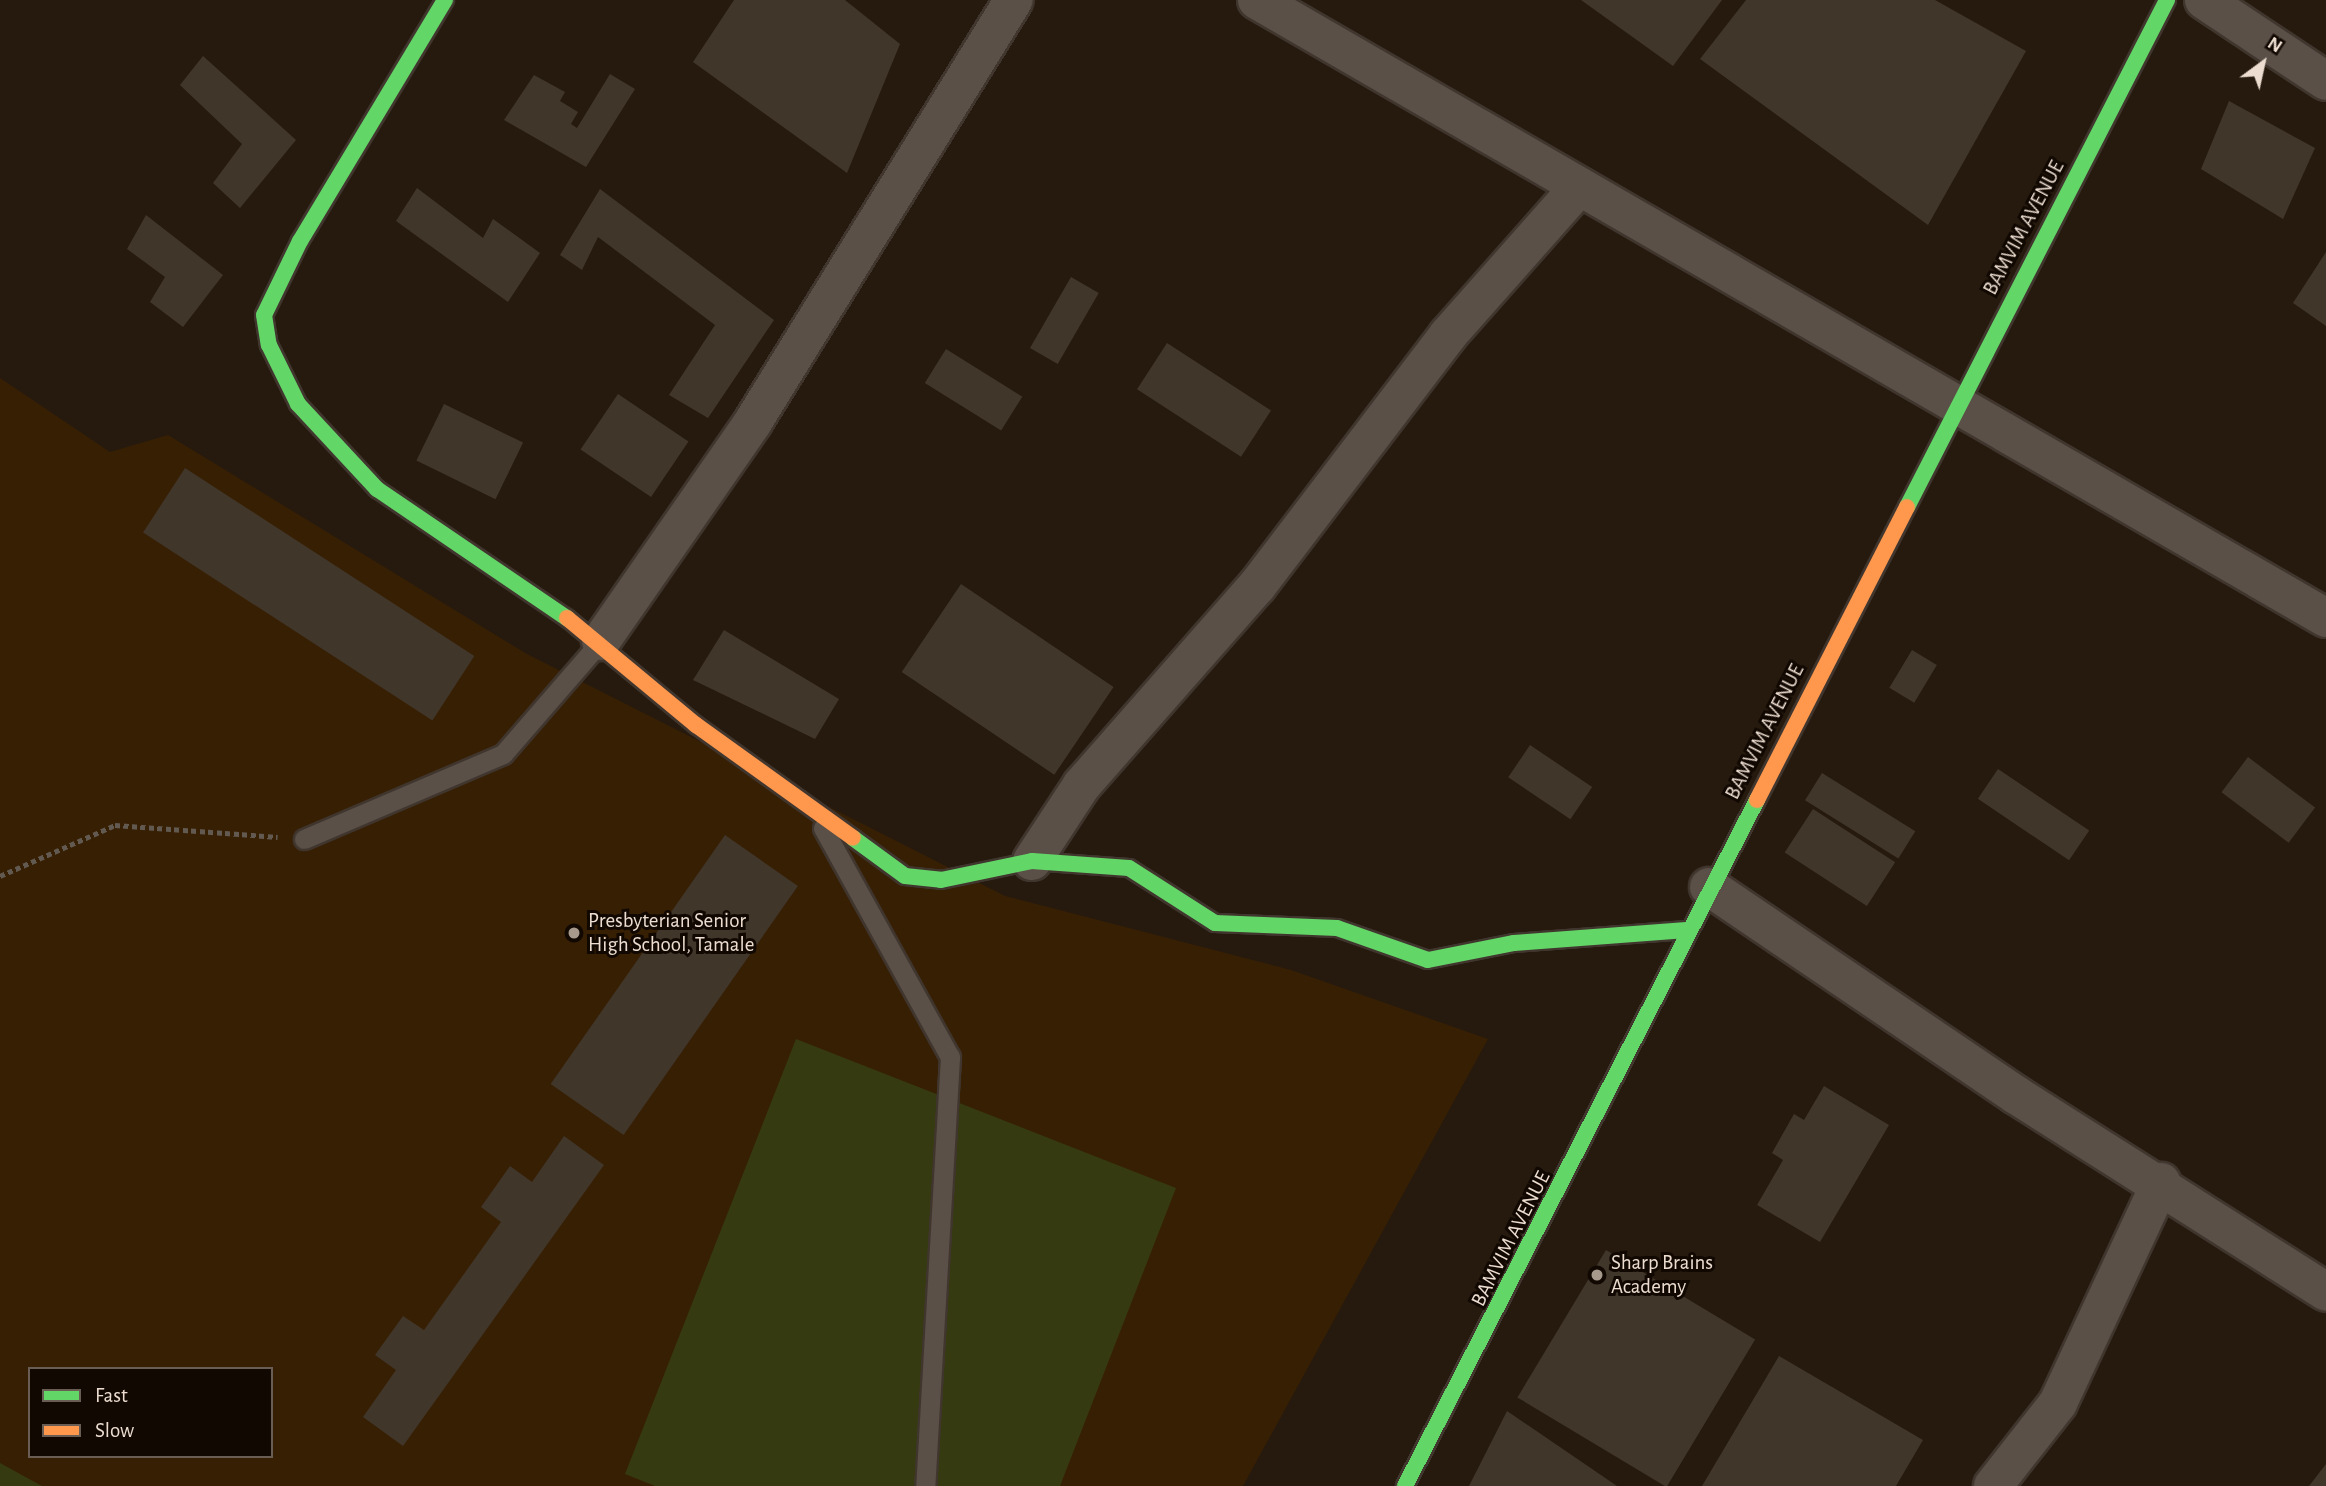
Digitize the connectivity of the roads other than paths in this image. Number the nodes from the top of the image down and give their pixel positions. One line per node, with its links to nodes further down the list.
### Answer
1 (445, 0): 10 (street)
2 (1014, 0): 10 (street)
3 (1257, 0): 7 (street)
4 (2167, 0): 8 (street, BAMVIM AVENUE)
5 (2204, 0): 6 (street)
6 (2326, 81)
7 (1579, 187): 8 (street); 13 (street)
8 (1956, 401): 9 (street); 14 (street, BAMVIM AVENUE)
9 (2326, 618)
10 (601, 642): 11 (street); 12 (lane)
11 (816, 815): 13 (street); 18 (lane)
12 (304, 839)
13 (1031, 861): 15 (street)
14 (1709, 887): 15 (street, BAMVIM AVENUE); 16 (street)
15 (1687, 930): 19 (street, BAMVIM AVENUE)
16 (2161, 1182): 17 (street); 20 (street)
17 (2326, 1292)
18 (925, 1486)
19 (1405, 1486)
20 (1993, 1486)

